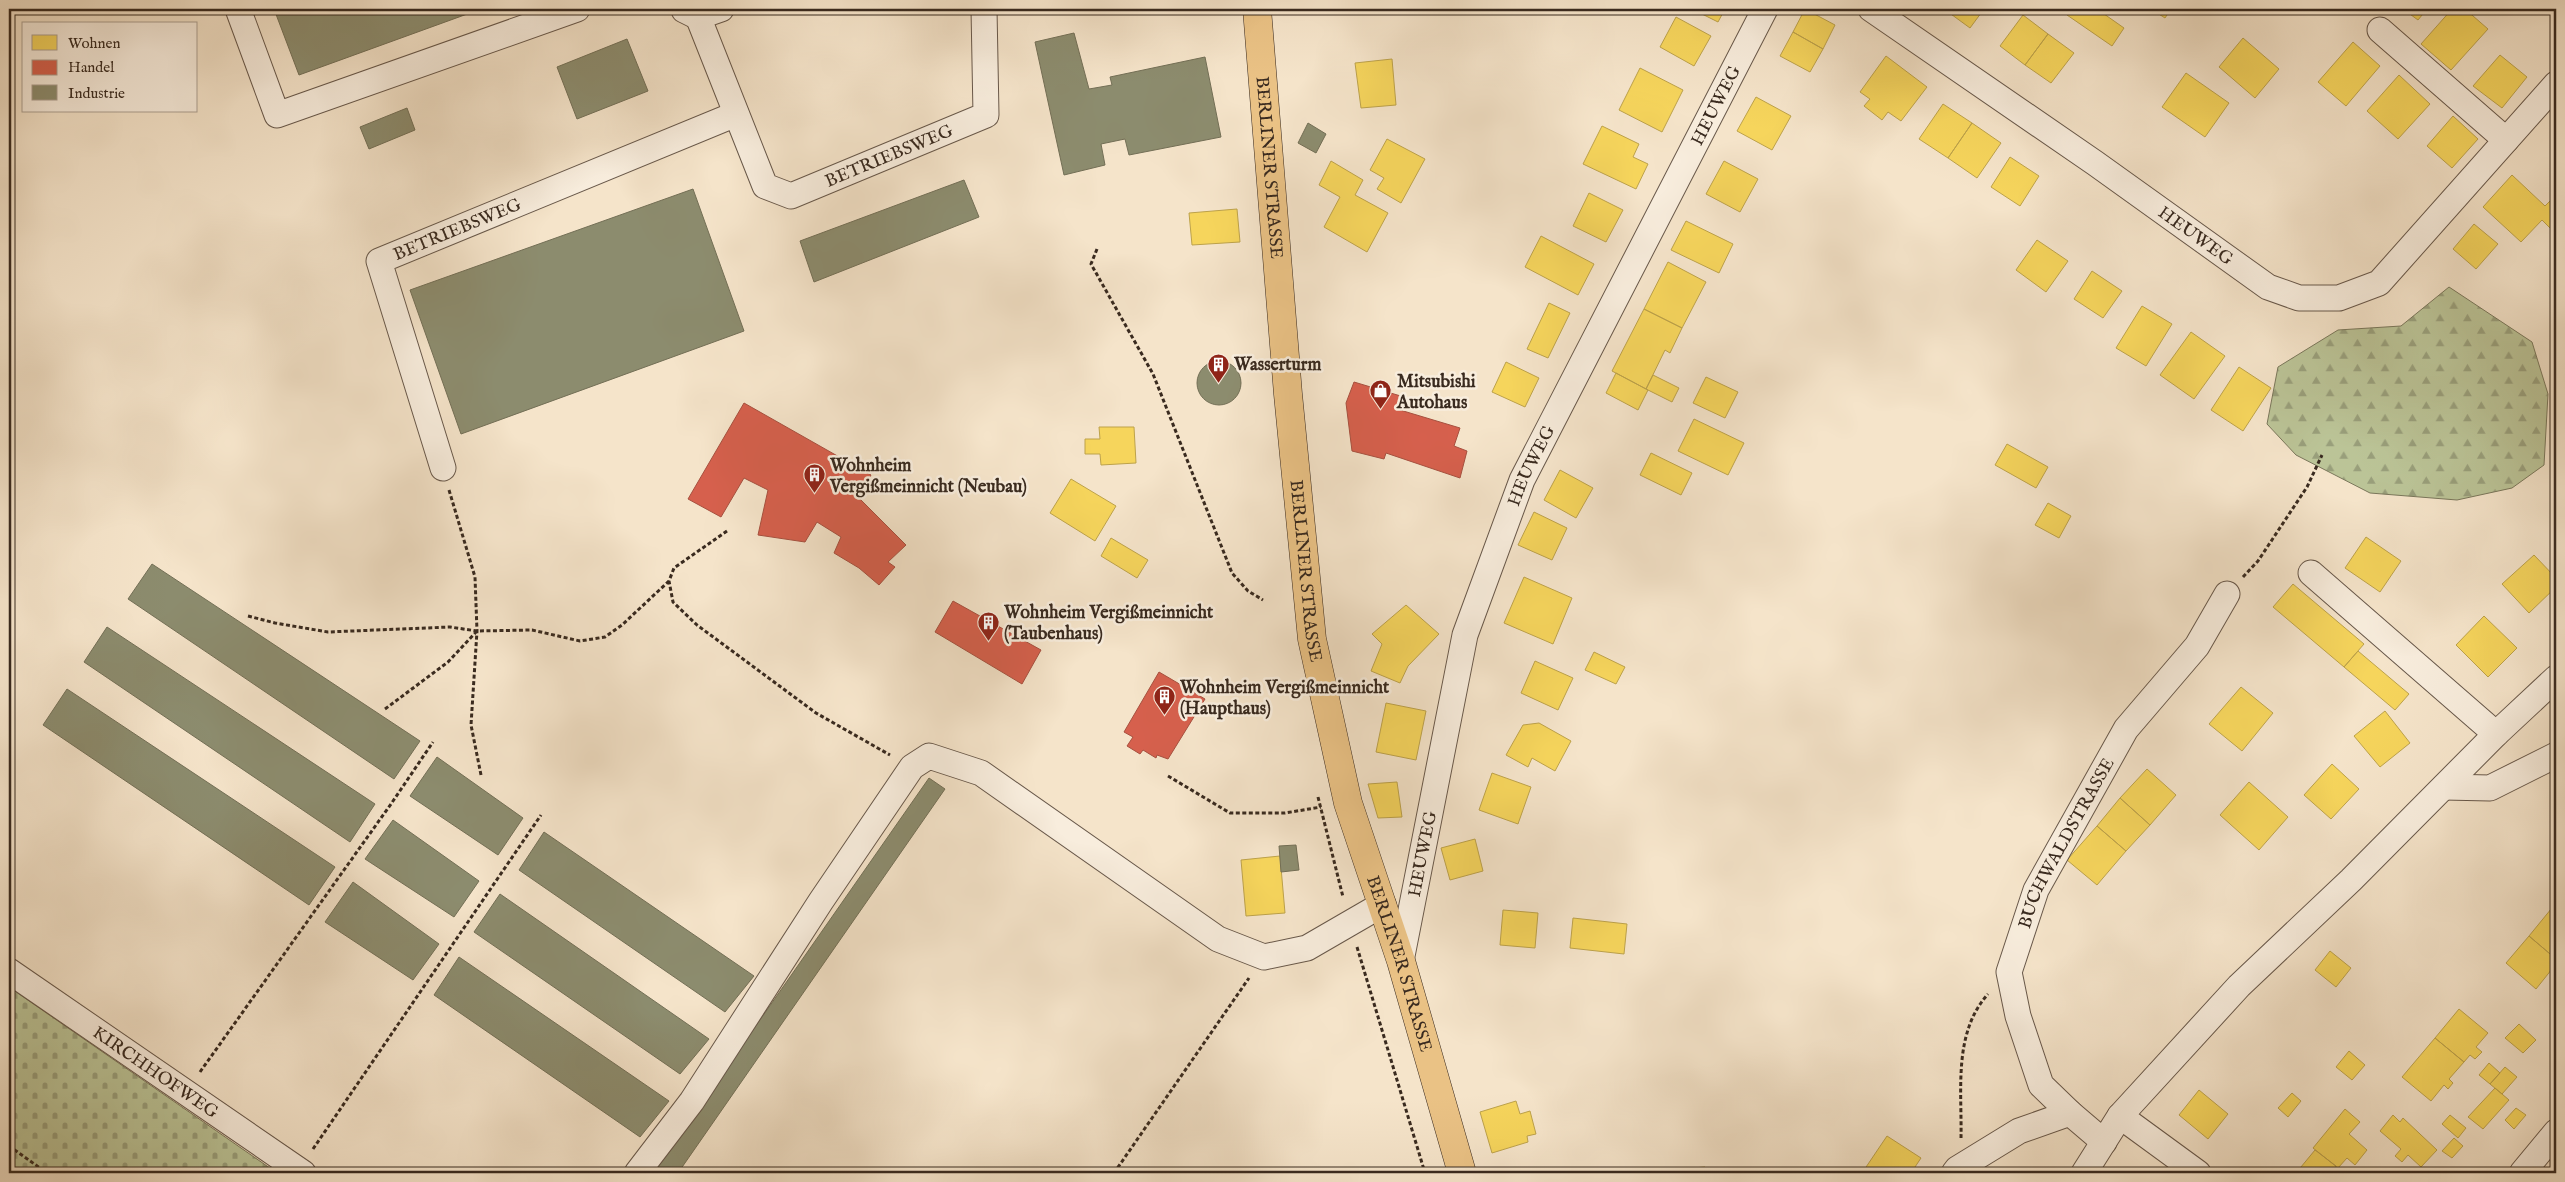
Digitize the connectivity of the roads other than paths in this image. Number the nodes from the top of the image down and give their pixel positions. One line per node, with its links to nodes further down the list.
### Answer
1 (238, 9): 2 (street)
2 (577, 9)
3 (721, 9): 8 (street, BETRIEBSWEG)
4 (984, 9): 11 (street, BETRIEBSWEG)
5 (1257, 9): 20 (main road, BERLINER STRASSE)
6 (1765, 9): 21 (street, HEUWEG)
7 (1871, 9): 12 (street, HEUWEG)
8 (691, 11): 11 (street, BETRIEBSWEG)
9 (2380, 30): 12 (street)
10 (2556, 84): 12 (street, HEUWEG)
11 (736, 114): 13 (street, BETRIEBSWEG)
12 (2506, 140)
13 (443, 468)
14 (2311, 573): 17 (street)
15 (2227, 594): 23 (street, BUCHWALDSTRASSE)
16 (2556, 678): 17 (street)
17 (2496, 734): 19 (street)
18 (2556, 755): 19 (street)
19 (2444, 787): 24 (street)
20 (1382, 904): 21 (main road, BERLINER STRASSE); 29 (street)
21 (1401, 961): 30 (main road, BERLINER STRASSE)
22 (9, 971): 28 (street, KIRCHHOFWEG)
23 (2070, 1113): 26 (street); 27 (street)
24 (2120, 1116): 26 (street); 32 (street)
25 (2556, 1132): 33 (street)
26 (2104, 1142): 31 (street)
27 (1956, 1171)
28 (300, 1172)
29 (637, 1173)
30 (1462, 1173)
31 (2084, 1173)
32 (2198, 1173)
33 (2522, 1173)

